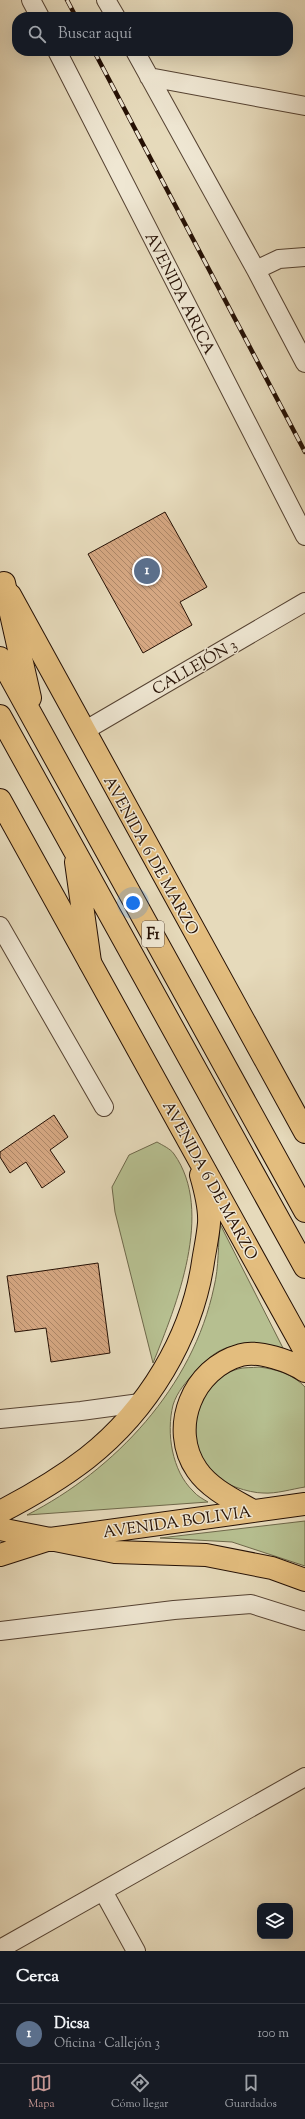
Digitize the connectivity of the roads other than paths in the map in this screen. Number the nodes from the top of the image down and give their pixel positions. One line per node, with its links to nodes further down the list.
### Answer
1 (31, 0): 3 (street)
2 (106, 0): 4 (street)
3 (37, 12)
4 (113, 12)
5 (60, 56): 12 (street, AVENIDA ARICA)
6 (138, 56): 7 (street)
7 (149, 77): 8 (street); 10 (street)
8 (305, 106)
9 (305, 257): 10 (street)
10 (256, 270): 11 (street)
11 (305, 363)
12 (305, 536)
13 (2, 580): 17 (main road); 18 (main road, AVENIDA 6 DE MARZO)
14 (305, 602): 18 (street, CALLEJÓN 3)
15 (0, 658): 17 (main road, F1)
16 (0, 716): 20 (main road, F1)
17 (36, 722): 26 (main road, F1)
18 (84, 731): 24 (main road, AVENIDA 6 DE MARZO)
19 (0, 800): 22 (main road, AVENIDA 6 DE MARZO)
20 (74, 849): 22 (main road); 27 (main road, F1)
21 (0, 926): 23 (street)
22 (90, 962): 25 (main road, AVENIDA 6 DE MARZO)
23 (104, 1108)
24 (305, 1132)
25 (191, 1143): 28 (main road, AVENIDA 6 DE MARZO); 30 (main road)
26 (305, 1211)
27 (305, 1267)
28 (305, 1351)
29 (305, 1371): 34 (main road)
30 (140, 1403): 31 (street); 33 (main road)
31 (0, 1419)
32 (305, 1504): 34 (main road, AVENIDA BOLIVIA)
33 (0, 1512)
34 (253, 1512): 36 (main road, AVENIDA BOLIVIA)
35 (0, 1529): 36 (main road, AVENIDA BOLIVIA)
36 (50, 1539): 37 (main road, AVENIDA BOLIVIA); 38 (main road)
37 (0, 1556)
38 (305, 1580)
39 (305, 1622): 40 (street)
40 (0, 1631)
41 (305, 1777): 42 (street)
42 (103, 1891): 43 (street); 44 (street)
43 (0, 1949)
44 (136, 1951)

